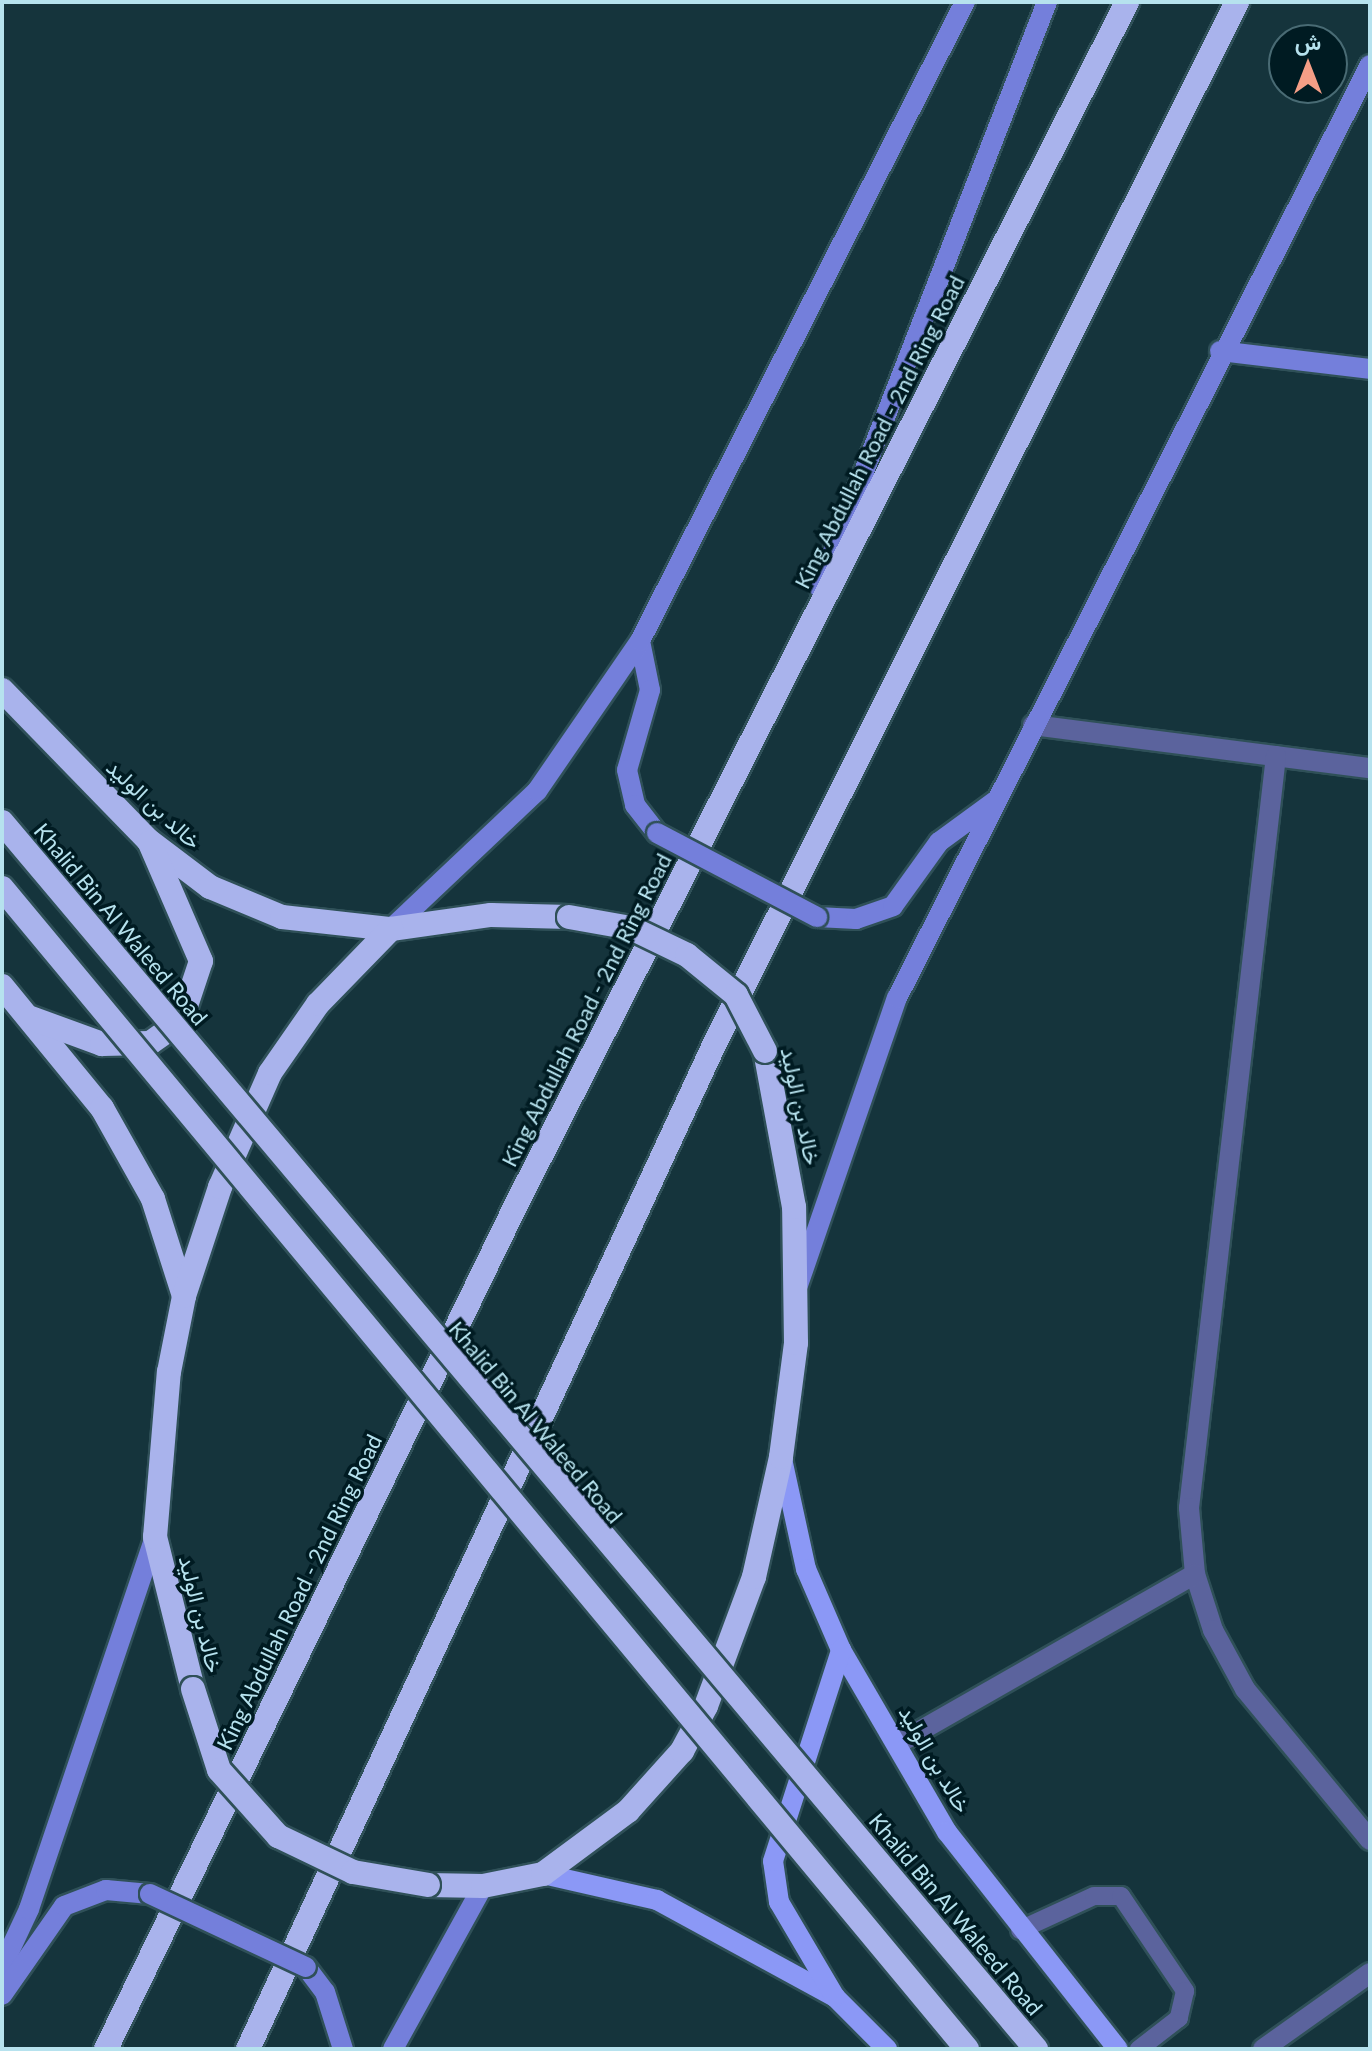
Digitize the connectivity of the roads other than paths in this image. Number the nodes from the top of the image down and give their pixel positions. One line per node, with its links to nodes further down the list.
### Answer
1 (965, 2): 8 (main road)
2 (1047, 2): 9 (main road)
3 (1127, 2): 9 (highway, King Abdullah Road - 2nd Ring Road)
4 (1237, 2): 37 (highway)
5 (1370, 65): 6 (main road)
6 (1220, 351): 7 (main road); 11 (main road)
7 (1370, 369)
8 (640, 641): 14 (main road, bridge); 18 (main road)
9 (784, 677): 36 (highway, King Abdullah Road - 2nd Ring Road)
10 (2, 690): 16 (highway, خالد بن الوليد)
11 (1033, 725): 12 (street); 14 (main road)
12 (1276, 756): 13 (street); 25 (street)
13 (1370, 768)
14 (995, 801): 21 (main road)
15 (2, 822): 42 (highway, Khalid Bin Al Waleed Road, bridge)
16 (148, 840): 18 (highway, خالد بن الوليد); 20 (highway)
17 (2, 888): 41 (highway, bridge)
18 (391, 929): 21 (highway, خالد بن الوليد, bridge); 22 (highway, خالد بن الوليد)
19 (2, 986): 20 (highway)
20 (29, 1017): 22 (highway)
21 (798, 1285): 23 (highway, خالد بن الوليد)
22 (184, 1296): 24 (highway, خالد بن الوليد)
23 (781, 1457): 26 (main road, خالد بن الوليد); 29 (highway, خالد بن الوليد)
24 (155, 1537): 30 (highway, خالد بن الوليد, bridge); 32 (main road)
25 (1195, 1574): 27 (street); 28 (street)
26 (841, 1650): 27 (main road, خالد بن الوليد); 35 (main road)
27 (897, 1744): 31 (main road, خالد بن الوليد)
28 (1370, 1840)
29 (543, 1874): 30 (highway, خالد بن الوليد); 35 (main road, خالد بن الوليد)
30 (483, 1886): 39 (main road)
31 (1020, 1930): 43 (main road, خالد بن الوليد); 44 (lane)
32 (2, 1967)
33 (1370, 1973): 45 (street)
34 (2, 1995): 38 (main road, bridge)
35 (835, 1997): 40 (main road, خالد بن الوليد)
36 (106, 2049)
37 (248, 2049)
38 (343, 2049)
39 (393, 2049)
40 (887, 2049)
41 (967, 2049)
42 (1036, 2049)
43 (1118, 2049)
44 (1139, 2049)
45 (1263, 2049)

